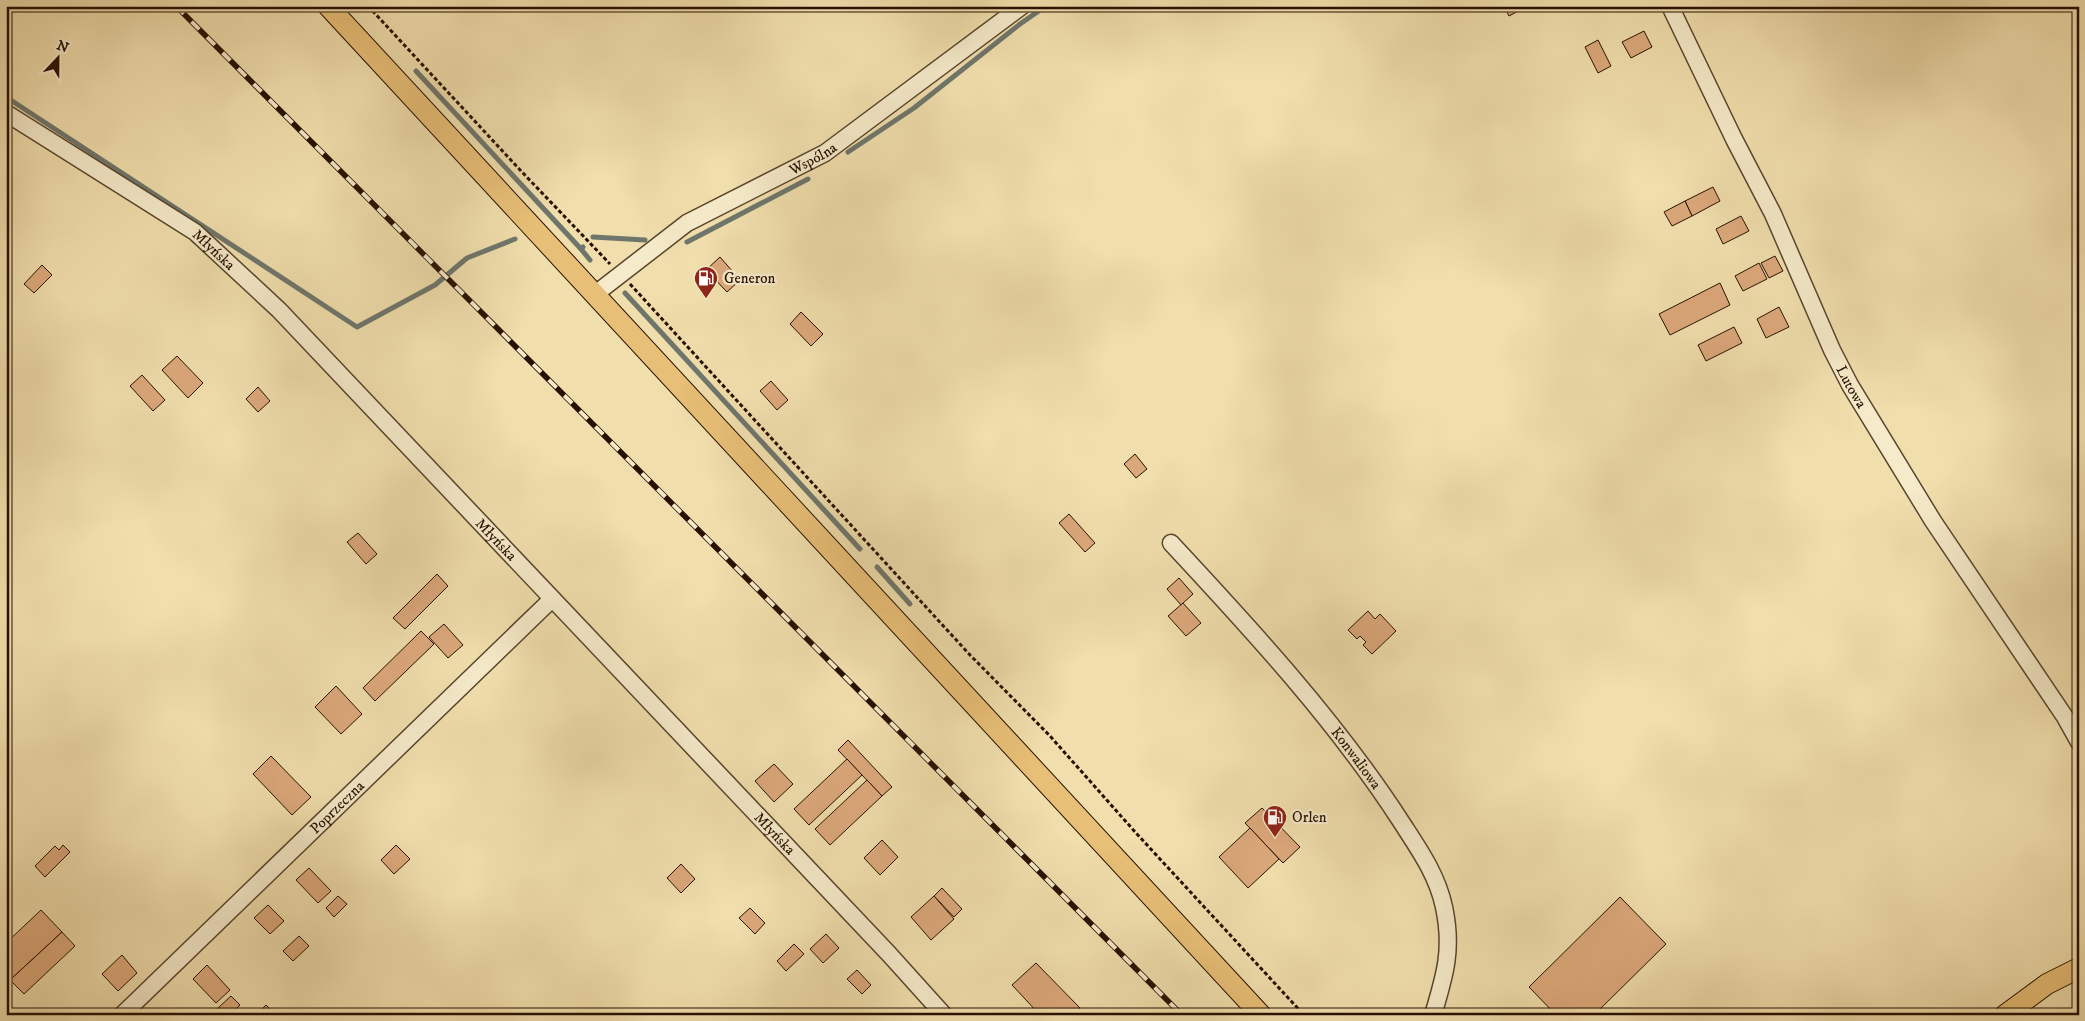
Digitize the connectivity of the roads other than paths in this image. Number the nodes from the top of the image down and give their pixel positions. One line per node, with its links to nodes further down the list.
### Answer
1 (328, 6): 5 (main road)
2 (1022, 6): 5 (street, Wspólna)
3 (1670, 6): 8 (street, Lutowa)
4 (6, 113): 7 (street, Młyńska)
5 (594, 295): 12 (main road)
6 (1171, 543): 13 (street, Konwaliowa)
7 (552, 599): 10 (street, Poprzeczna); 11 (street, Młyńska)
8 (2079, 742)
9 (2079, 968): 14 (main road)
10 (122, 1015)
11 (944, 1015)
12 (1261, 1015)
13 (1433, 1015)
14 (2005, 1015)

